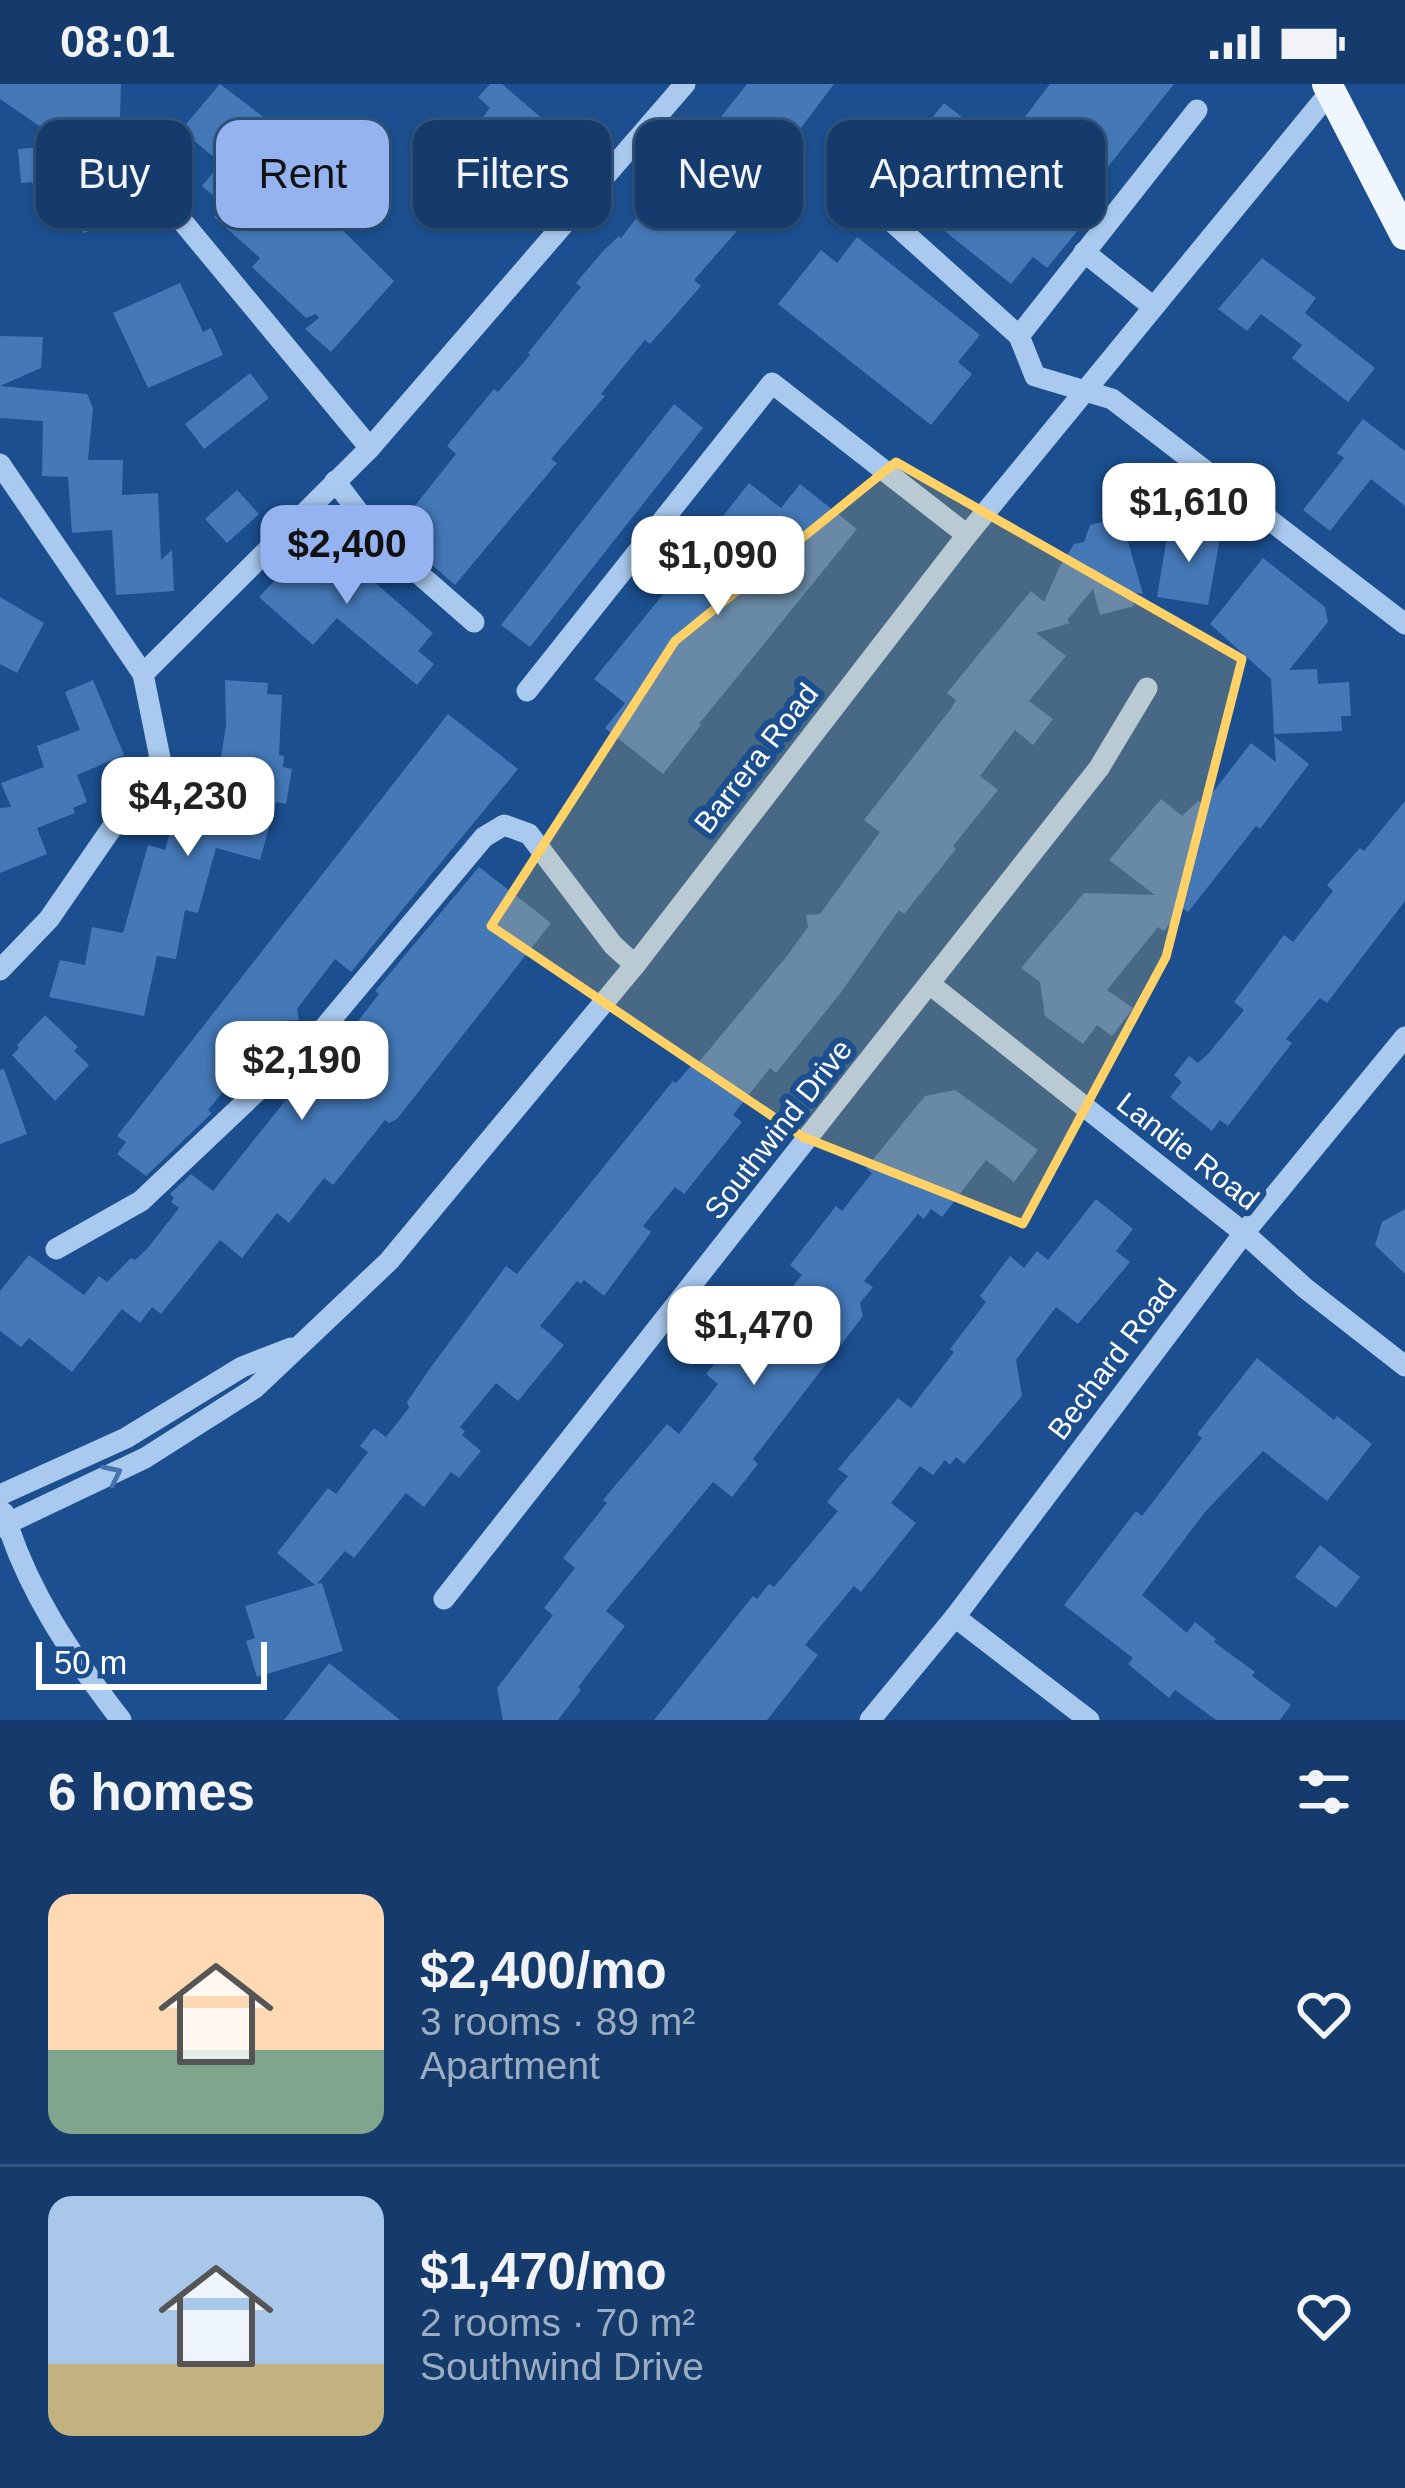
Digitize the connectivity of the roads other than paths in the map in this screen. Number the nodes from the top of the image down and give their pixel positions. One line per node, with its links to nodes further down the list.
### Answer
1 (683, 85): 11 (street)
2 (1329, 87): 6 (main road); 8 (street, Barrera Road)
3 (1197, 110): 7 (street)
4 (189, 228): 11 (street)
5 (898, 228): 9 (street)
6 (1405, 235)
7 (1084, 252): 8 (street); 9 (street)
8 (1152, 306): 10 (street, Barrera Road)
9 (1019, 335): 10 (street)
10 (1084, 390): 14 (street, Barrera Road); 16 (street)
11 (370, 448): 13 (street)
12 (0, 464): 17 (street)
13 (335, 481): 15 (street); 17 (street)
14 (968, 535): 19 (street); 20 (street, Barrera Road)
15 (474, 622)
16 (1405, 624)
17 (143, 674): 21 (street)
18 (1147, 688): 22 (street, Southwind Drive)
19 (527, 691)
20 (635, 965): 25 (street); 26 (street, Barrera Road)
21 (0, 970)
22 (931, 986): 24 (street, Landie Road); 30 (street, Southwind Drive)
23 (1405, 1037): 24 (street, Bechard Road)
24 (1244, 1233): 27 (street, Landie Road); 31 (street, Bechard Road)
25 (56, 1249)
26 (308, 1341): 28 (street, Barrera Road); 29 (street, Barrera Road, one-way to 26)
27 (1405, 1366)
28 (0, 1497): 29 (street)
29 (4, 1526): 32 (street)
30 (444, 1599)
31 (955, 1617): 33 (street, Bechard Road); 34 (street)
32 (121, 1720)
33 (870, 1720)
34 (1089, 1720)

